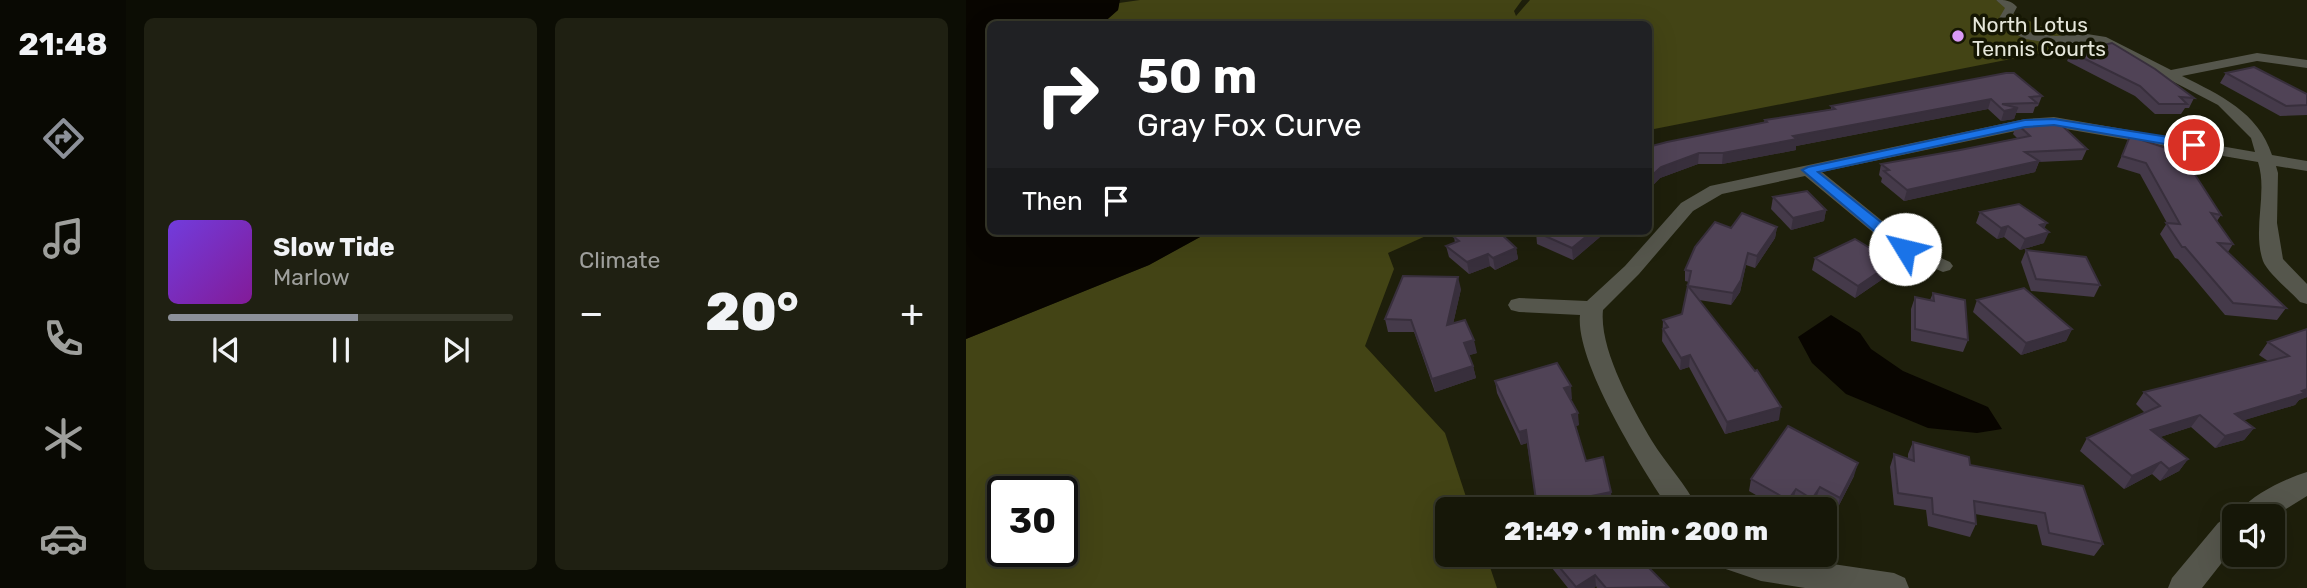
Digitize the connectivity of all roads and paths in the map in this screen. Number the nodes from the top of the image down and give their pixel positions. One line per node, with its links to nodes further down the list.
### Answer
1 (2002, 0): 3 (street)
2 (2307, 64): 3 (street)
3 (2170, 74): 4 (street)
4 (2265, 159): 5 (street); 6 (street); 8 (street)
5 (2307, 166)
6 (1808, 170): 7 (street); 10 (street)
7 (1942, 266)
8 (2307, 297)
9 (1519, 305): 10 (street)
10 (1592, 308): 12 (street)
11 (2307, 484): 13 (street)
12 (1676, 497)
13 (2270, 504)
14 (2222, 539): 17 (street)
15 (1761, 567): 16 (street)
16 (1894, 588)
17 (2183, 588)

